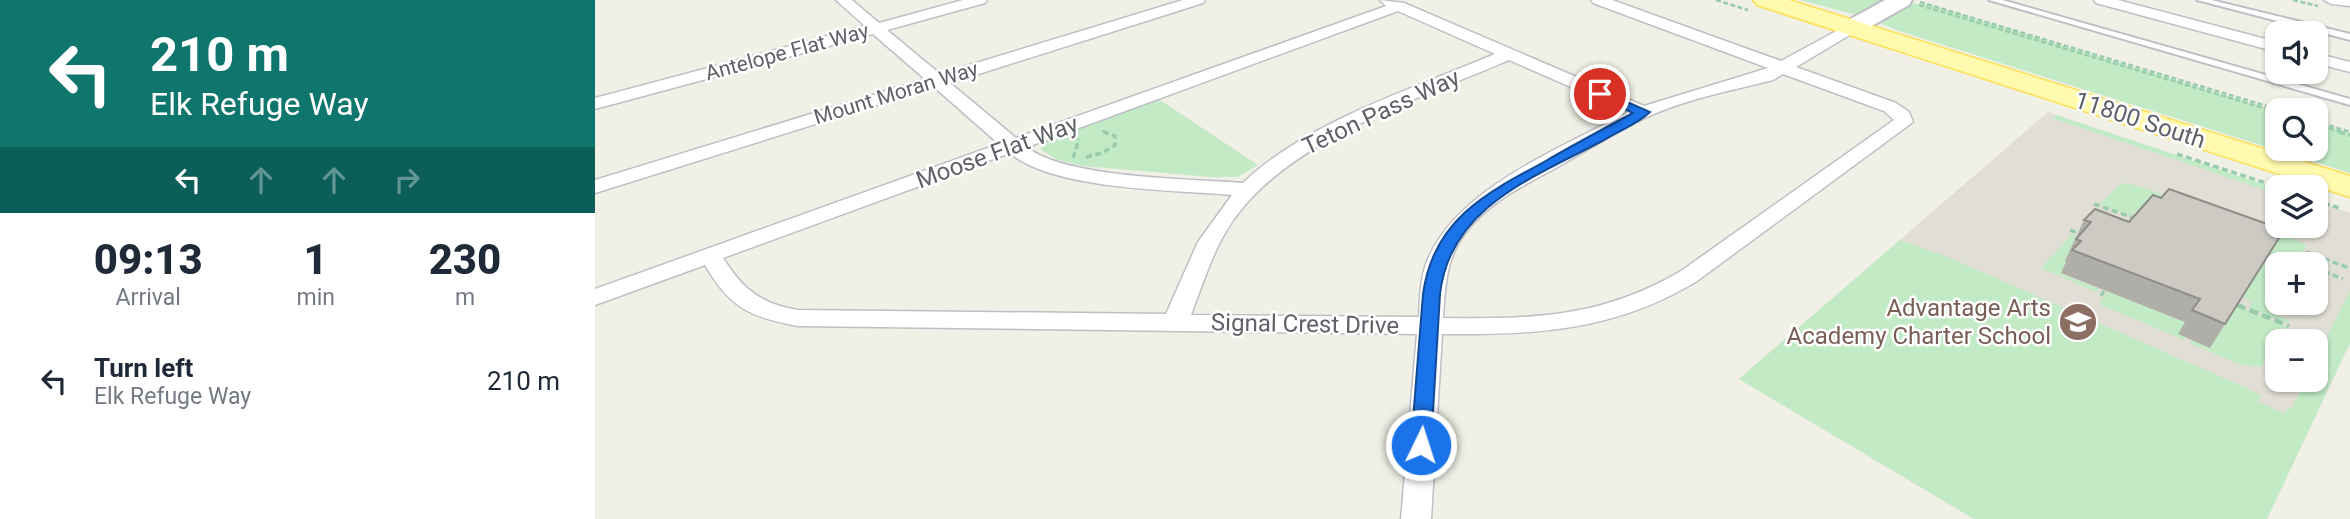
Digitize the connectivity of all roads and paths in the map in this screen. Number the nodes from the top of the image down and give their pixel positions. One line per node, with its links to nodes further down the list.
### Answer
1 (843, 0): 15 (street)
2 (980, 0): 15 (street, Antelope Flat Way)
3 (1198, 0): 23 (street, Mount Moran Way)
4 (1598, 0): 22 (street)
5 (1765, 0): 14 (main road)
6 (1993, 0): 11 (lane)
7 (2102, 0): 17 (street)
8 (2201, 0): 16 (lane)
9 (2331, 0): 12 (street)
10 (1913, 2): 14 (street); 26 (path)
11 (2012, 2): 24 (lane)
12 (2350, 2)
13 (1392, 3): 19 (street); 32 (street, Moose Flat Way)
14 (1853, 27): 18 (main road); 22 (street)
15 (876, 28): 23 (street); 25 (street, Antelope Flat Way)
16 (2350, 37)
17 (2265, 44)
18 (1929, 52): 35 (main road, 11800 South)
19 (1509, 54): 27 (street); 34 (street, Teton Pass Way)
20 (2328, 61): 21 (street)
21 (2350, 67)
22 (1783, 68): 27 (street); 51 (street, Signal Crest Drive)
23 (938, 81): 32 (street); 33 (street, Mount Moran Way)
24 (2350, 102)
25 (595, 104)
26 (2265, 107)
27 (1643, 112): 51 (street)
28 (2328, 127): 31 (path)
29 (1099, 130): 30 (path)
30 (1076, 133)
31 (2350, 133)
32 (1013, 146): 34 (street); 41 (street, Moose Flat Way)
33 (595, 187)
34 (1247, 190): 50 (street, Teton Pass Way)
35 (2346, 198): 36 (path)
36 (2328, 199)
37 (2094, 204): 38 (path)
38 (2138, 214)
39 (2070, 230): 40 (path)
40 (2081, 234)
41 (710, 255): 48 (street, Moose Flat Way); 50 (street, Signal Crest Drive)
42 (2328, 261): 43 (path)
43 (2349, 268)
44 (2328, 273): 45 (path)
45 (2343, 279)
46 (2105, 289): 47 (path)
47 (2101, 296)
48 (595, 297)
49 (2237, 305): 52 (path)
50 (1175, 323): 51 (street, Signal Crest Drive)
51 (1429, 325): 53 (street)
52 (2289, 326)
53 (1416, 519)

